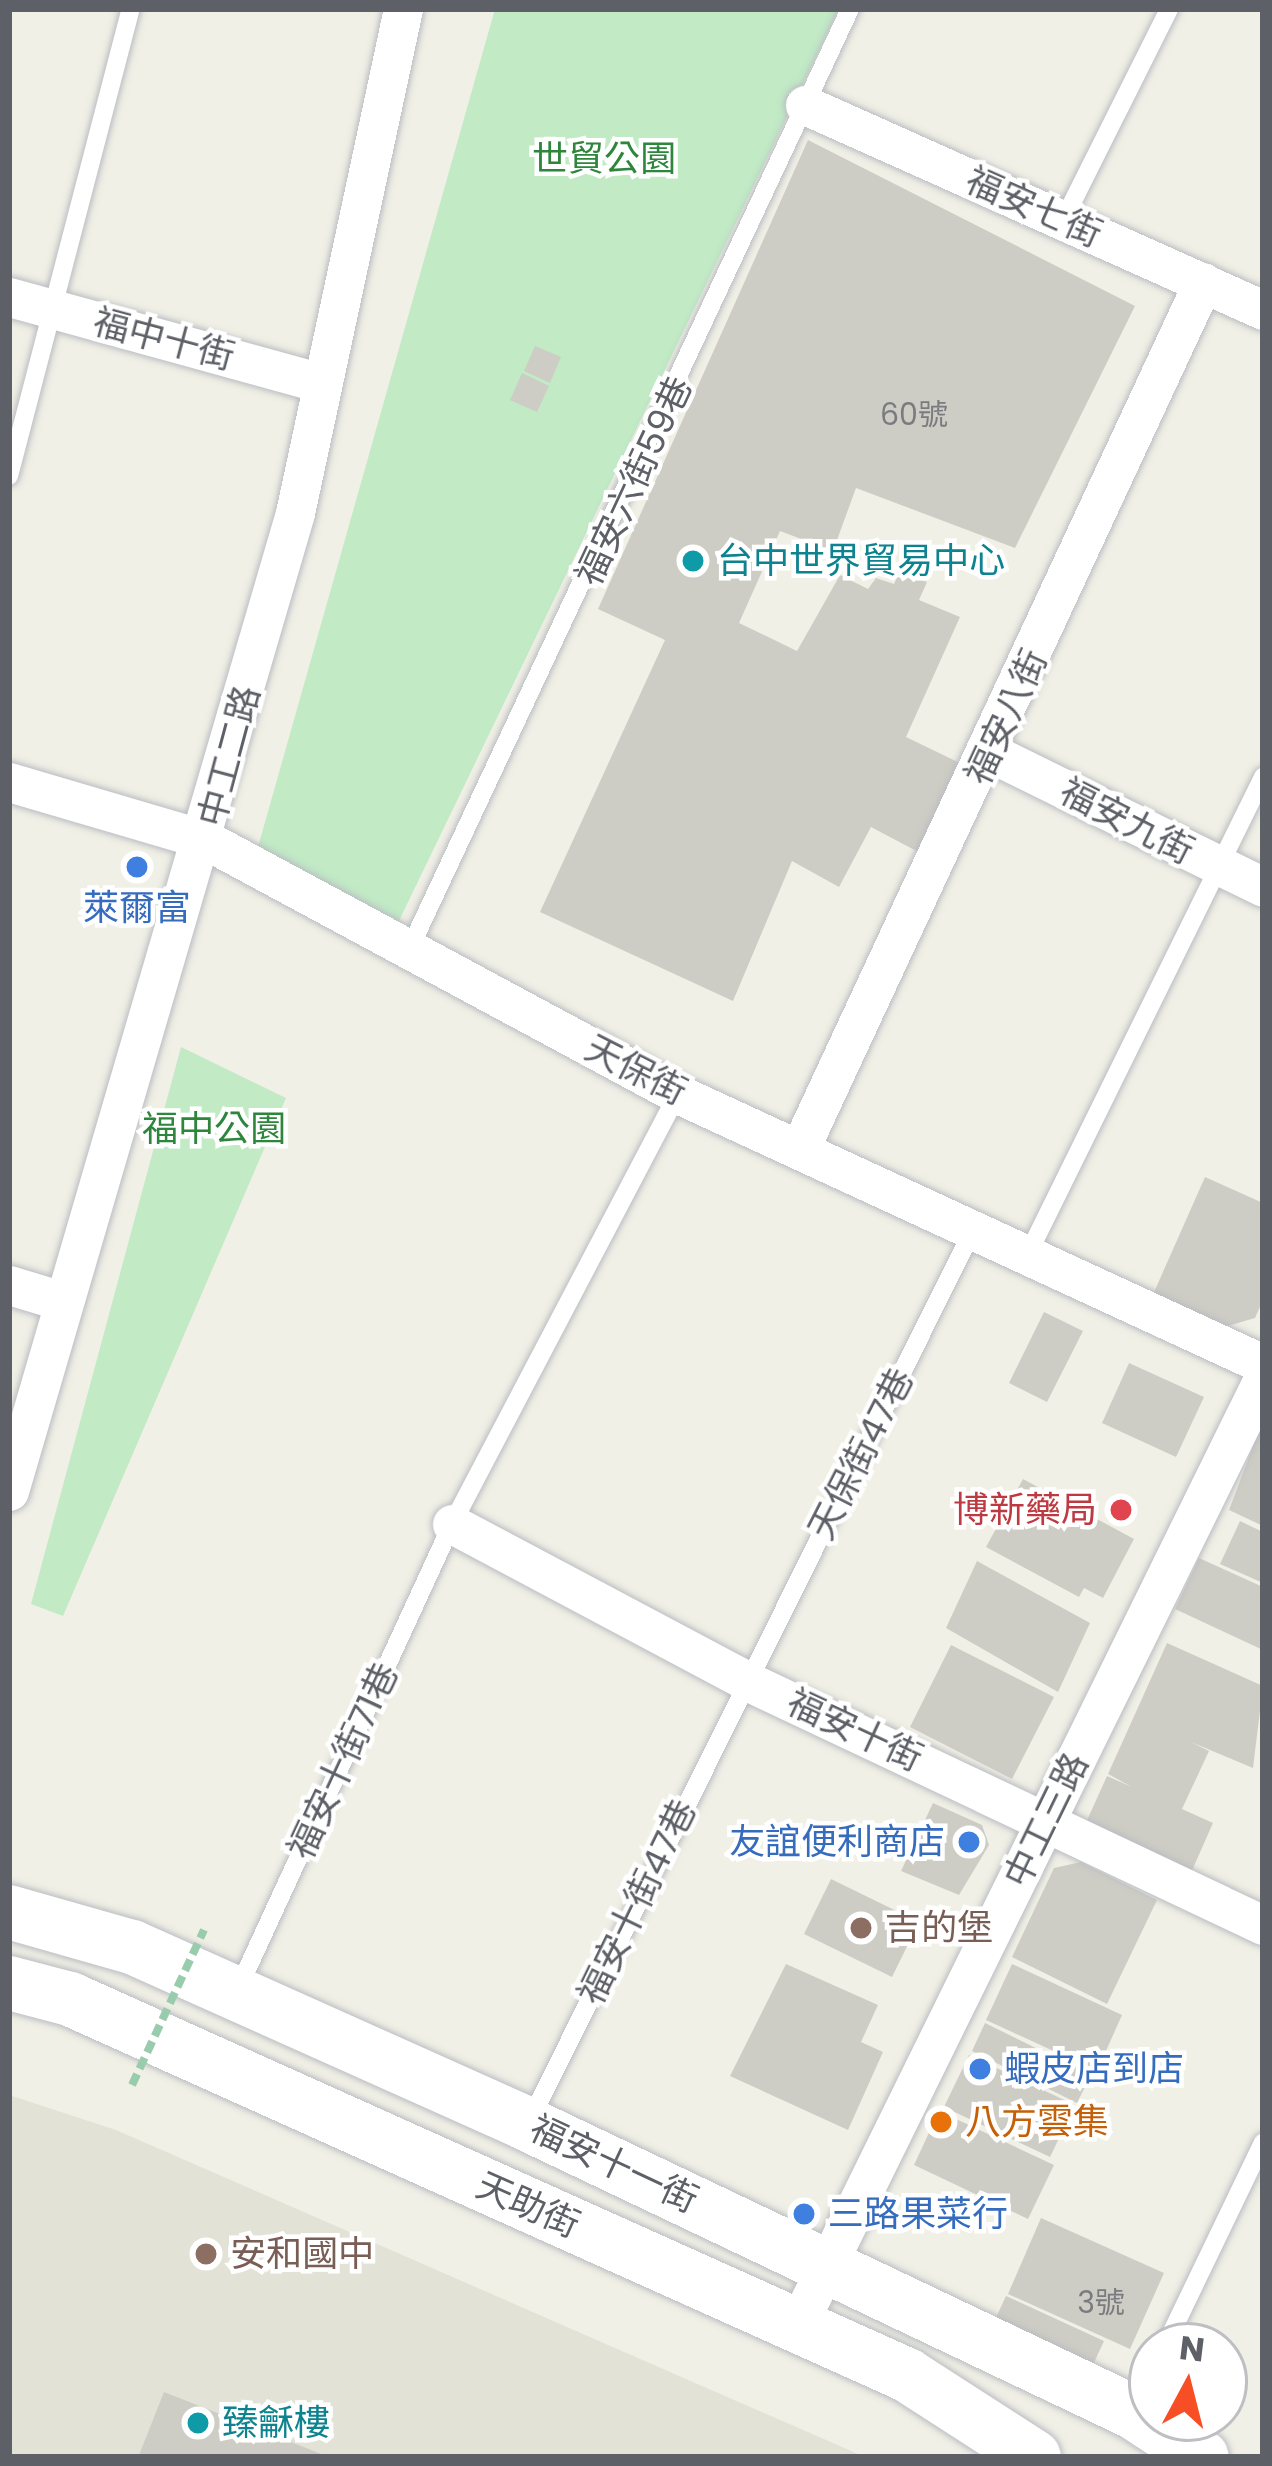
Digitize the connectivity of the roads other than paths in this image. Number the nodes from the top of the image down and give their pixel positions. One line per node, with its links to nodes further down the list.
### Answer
1 (131, 9): 9 (lane)
2 (403, 9): 11 (street, 中工二路)
3 (850, 9): 5 (lane, 福安六街59巷)
4 (1168, 9): 6 (lane)
5 (806, 105): 6 (street, 福安七街); 19 (lane, 福安六街59巷)
6 (1064, 220): 7 (street, 福安七街)
7 (1203, 282): 10 (street, 福安七街); 13 (street, 福安八街)
8 (9, 297): 9 (street, 福中十街)
9 (52, 308): 11 (street, 福中十街); 12 (lane)
10 (1263, 310)
11 (318, 382): 16 (street, 中工二路)
12 (9, 476)
13 (991, 753): 17 (street, 福安九街); 21 (street, 福安八街)
14 (1263, 777): 17 (lane)
15 (9, 782): 16 (street, 天保街)
16 (206, 840): 19 (street, 天保街); 25 (street, 中工二路)
17 (1221, 868): 18 (street, 福安九街); 23 (lane)
18 (1263, 886)
19 (409, 950): 20 (street, 天保街)
20 (677, 1094): 21 (street, 天保街); 29 (lane, 福安十街71巷)
21 (800, 1148): 22 (street, 天保街)
22 (974, 1226): 23 (street, 天保街); 30 (lane, 天保街47巷)
23 (1029, 1252): 26 (street, 天保街)
24 (9, 1285): 25 (street)
25 (62, 1300): 28 (street, 中工二路)
26 (1263, 1364)
27 (1263, 1379): 31 (street, 中工三路)
28 (9, 1491)
29 (452, 1524): 30 (street, 福安十街); 35 (lane, 福安十街71巷)
30 (747, 1681): 31 (street, 福安十街); 36 (lane, 福安十街47巷)
31 (1047, 1819): 33 (street, 福安十街); 38 (street, 中工三路)
32 (9, 1912): 35 (street, 福安十一街)
33 (1263, 1925)
34 (9, 1983): 40 (street, 天助街)
35 (233, 1999): 36 (street, 福安十一街)
36 (527, 2124): 38 (street, 福安十一街)
37 (1263, 2142): 39 (lane)
38 (828, 2263): 40 (street, 中工三路); 41 (street, 福安十一街)
39 (1177, 2322)
40 (797, 2326): 42 (street, 天助街)
41 (1128, 2386)
42 (1034, 2457)

